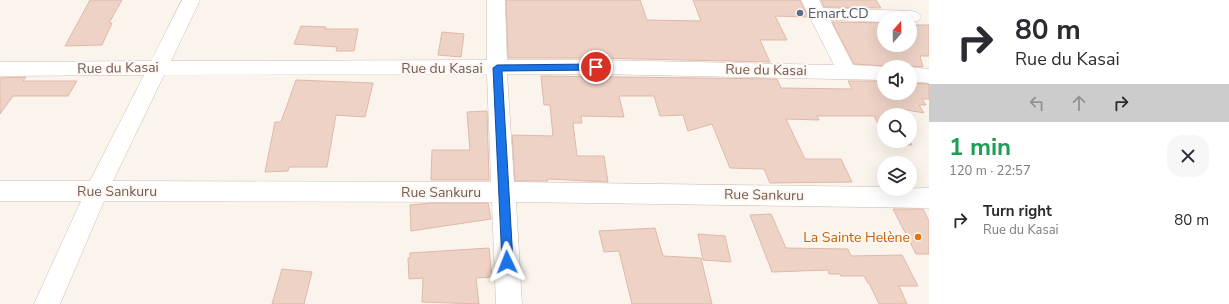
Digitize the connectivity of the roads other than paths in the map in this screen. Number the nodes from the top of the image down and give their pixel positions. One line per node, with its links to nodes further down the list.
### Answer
1 (191, 0): 5 (street)
2 (496, 0): 6 (street)
3 (813, 7): 4 (street); 8 (street)
4 (877, 13)
5 (158, 68): 6 (street, Rue du Kasai); 7 (street, Rue du Kasai); 13 (street)
6 (497, 68): 8 (street, Rue du Kasai); 14 (street)
7 (0, 69)
8 (847, 72): 9 (street, Rue du Kasai)
9 (877, 73)
10 (917, 75): 11 (street)
11 (929, 76)
12 (0, 191): 13 (street, Rue Sankuru)
13 (97, 191): 14 (street, Rue Sankuru); 16 (street)
14 (504, 192): 15 (street, Rue Sankuru); 17 (street)
15 (929, 198)
16 (47, 304)
17 (509, 304)

